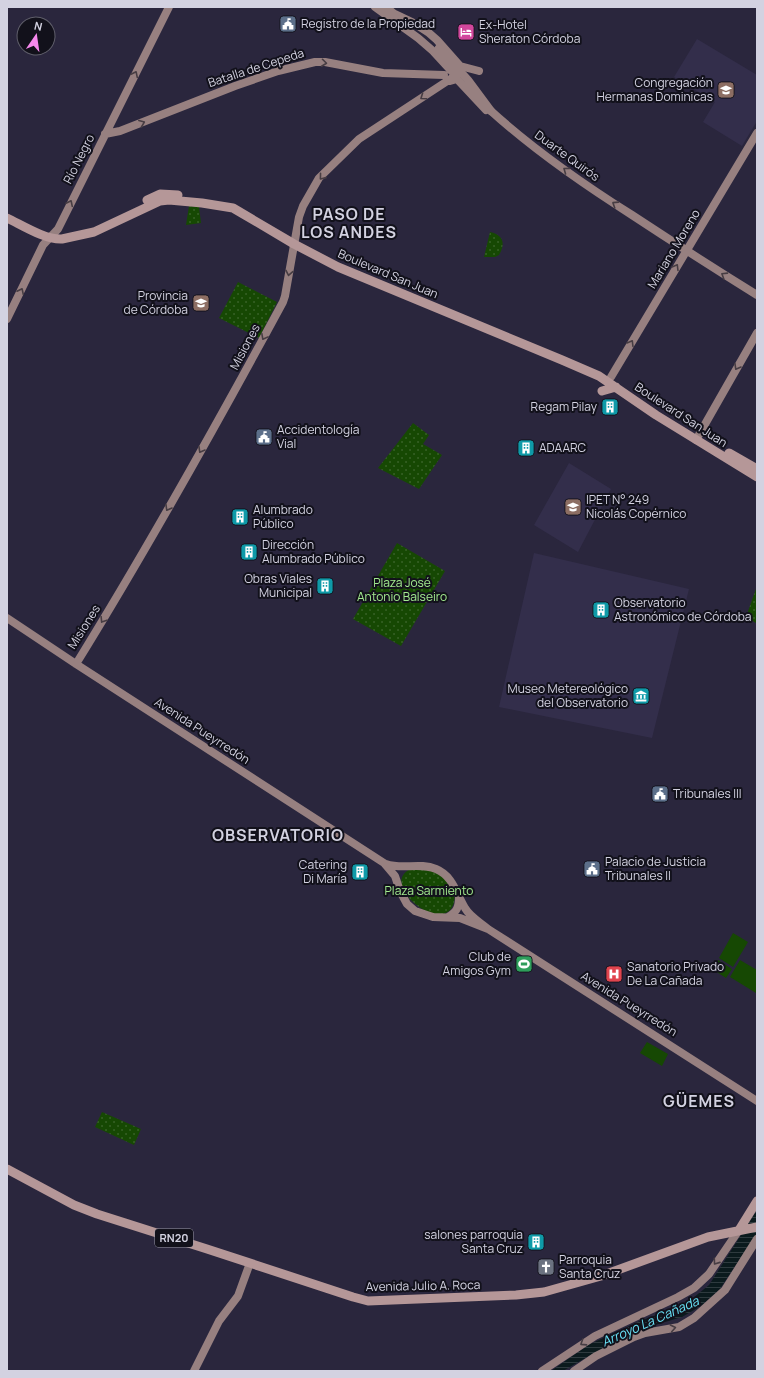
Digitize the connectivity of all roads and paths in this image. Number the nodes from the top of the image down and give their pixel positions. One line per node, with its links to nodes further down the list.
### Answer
1 (169, 7): 12 (main road, Río Negro, one-way to 1)
2 (375, 7): 5 (main road)
3 (386, 7): 4 (main road, Duarte Quirós)
4 (393, 13): 6 (main road); 10 (main road, Duarte Quirós, bridge)
5 (440, 60): 8 (main road); 9 (main road)
6 (454, 60): 7 (main road); 8 (main road)
7 (480, 71)
8 (457, 77): 9 (main road, Misiones); 10 (main road); 10 (main road)
9 (444, 80): 12 (main road, Batalla de Cepeda, one-way to 9); 15 (main road, Misiones, one-way to 15)
10 (506, 125): 16 (main road, Duarte Quirós, one-way to 10)
11 (757, 133): 16 (main road, Mariano Moreno)
12 (105, 134): 14 (main road, Río Negro, one-way to 12)
13 (7, 218): 14 (main road)
14 (51, 237): 15 (main road, Boulevard San Juan); 18 (main road, Río Negro, one-way to 14)
15 (295, 241): 20 (main road, Boulevard San Juan); 21 (main road, Boulevard San Juan); 27 (main road, Misiones, one-way to 27)
16 (686, 251): 17 (main road, Duarte Quirós, one-way to 16); 20 (main road, Mariano Moreno, one-way to 16)
17 (757, 295)
18 (7, 319)
19 (757, 333): 23 (main road, one-way to 23)
20 (611, 377): 23 (main road, Boulevard San Juan)
21 (616, 387): 22 (main road); 23 (main road, Boulevard San Juan)
22 (602, 391)
23 (698, 437): 24 (main road, Boulevard San Juan); 25 (main road, Boulevard San Juan)
24 (757, 469)
25 (757, 476)
26 (7, 618): 27 (main road, Avenida Pueyrredón)
27 (76, 664): 28 (main road, Avenida Pueyrredón)
28 (384, 863): 29 (main road, Avenida Pueyrredón); 30 (main road, Avenida Pueyrredón)
29 (410, 867): 30 (main road); 31 (main road, Avenida Pueyrredón)
30 (399, 884): 32 (main road, Avenida Pueyrredón)
31 (458, 896): 32 (main road); 33 (main road, Avenida Pueyrredón)
32 (448, 917): 33 (main road, Avenida Pueyrredón)
33 (488, 929): 34 (main road, Avenida Pueyrredón)
34 (757, 1101)
35 (7, 1169): 40 (main road, Avenida Julio A. Roca / RN20)
36 (757, 1202): 38 (main road)
37 (757, 1227): 38 (main road, Avenida Julio A. Roca / RN20)
38 (739, 1230): 40 (main road, Avenida Julio A. Roca / RN20); 42 (main road, one-way to 42)
39 (757, 1239): 43 (main road, one-way to 39)
40 (250, 1263): 41 (main road)
41 (194, 1371)
42 (542, 1371)
43 (574, 1371)

